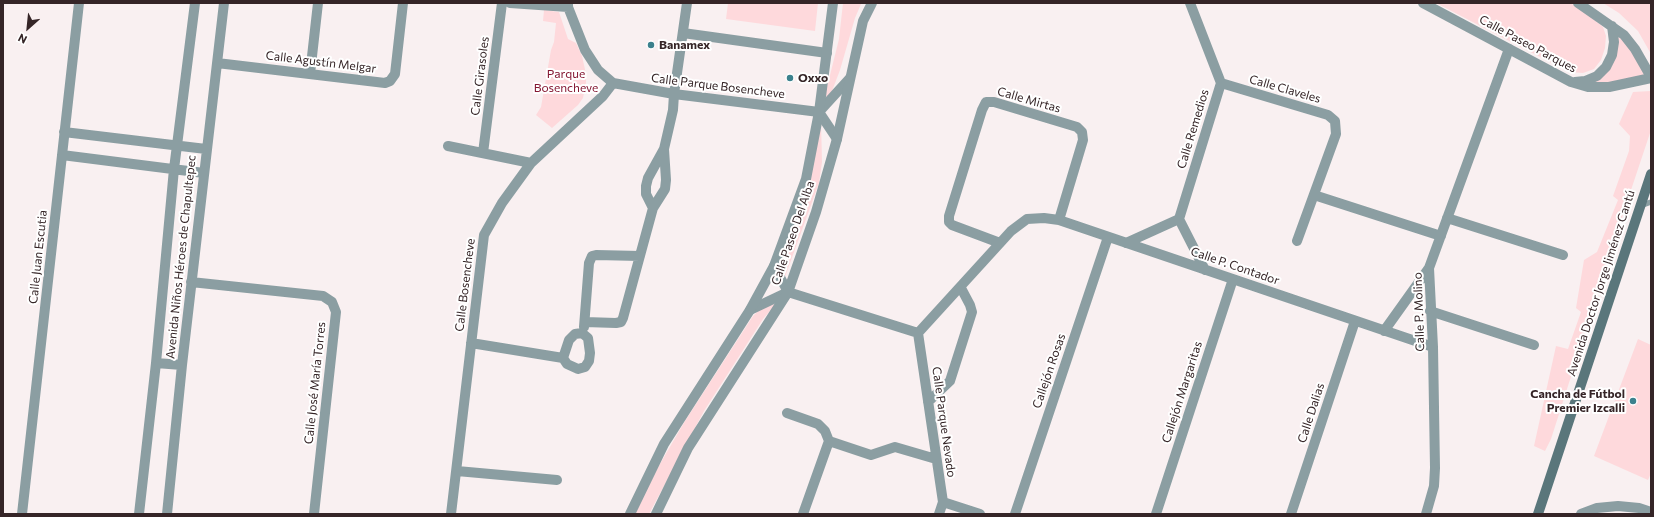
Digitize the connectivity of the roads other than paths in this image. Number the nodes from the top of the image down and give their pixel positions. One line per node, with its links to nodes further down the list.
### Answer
1 (79, 3): 28 (street, Calle Juan Escutia)
2 (195, 3): 30 (street, Avenida Niños Héroes de Chapultepec)
3 (224, 3): 19 (street, Avenida Niños Héroes de Chapultepec)
4 (318, 3): 20 (street)
5 (403, 3): 20 (street, Calle Agustín Melgar)
6 (502, 3): 34 (street, Calle Girasoles)
7 (510, 3): 14 (street)
8 (687, 3): 16 (street)
9 (833, 3): 18 (street, Calle Paseo Del Alba)
10 (872, 3): 21 (street, Calle Paseo Del Alba)
11 (1190, 3): 25 (street, Calle Remedios)
12 (1423, 3): 17 (street, Calle Paseo Parques)
13 (1578, 3): 15 (street, Calle Paseo Parques)
14 (568, 5): 24 (street)
15 (1612, 26): 22 (street, Calle Paseo Parques); 23 (street)
16 (683, 33): 18 (street); 26 (street)
17 (1509, 49): 23 (street, Calle Paseo Parques); 44 (street, Calle P. Molino)
18 (827, 53): 27 (street, Calle Paseo Del Alba)
19 (217, 63): 20 (street, Calle Agustín Melgar); 32 (street, Avenida Niños Héroes de Chapultepec)
20 (310, 74)
21 (850, 78): 27 (street); 29 (street, Calle Paseo Del Alba)
22 (1651, 78): 23 (street, Calle Paseo Parques)
23 (1571, 82)
24 (613, 83): 26 (street, Calle Parque Bosencheve); 36 (street, Calle Bosencheve)
25 (1221, 83): 40 (street, Calle Claveles); 45 (street, Calle Remedios)
26 (674, 94): 27 (street, Calle Parque Bosencheve); 33 (street)
27 (819, 112): 29 (street); 54 (street, Calle Paseo Del Alba)
28 (64, 132): 30 (street); 35 (street, Calle Juan Escutia)
29 (837, 139): 60 (street, Calle Paseo Del Alba)
30 (177, 145): 32 (street); 37 (street, Avenida Niños Héroes de Chapultepec)
31 (448, 146): 34 (street)
32 (206, 149): 38 (street, Avenida Niños Héroes de Chapultepec)
33 (664, 149): 43 (street); 43 (street)
34 (483, 153): 36 (street)
35 (62, 155): 37 (street); 82 (street, Calle Juan Escutia)
36 (531, 163): 68 (street, Calle Bosencheve)
37 (174, 169): 38 (street); 72 (street, Avenida Niños Héroes de Chapultepec)
38 (204, 173): 58 (street, Avenida Niños Héroes de Chapultepec)
39 (1651, 174): 42 (main road, Avenida Doctor Jorge Jiménez Cantú)
40 (1314, 194): 47 (street); 49 (street, Calle Claveles)
41 (1651, 202): 42 (lane)
42 (1640, 206): 96 (main road, Avenida Doctor Jorge Jiménez Cantú)
43 (653, 208): 53 (street)
44 (1447, 218): 47 (street, Calle P. Molino); 52 (street)
45 (1179, 219): 51 (street); 56 (street)
46 (1059, 220): 48 (street, Calle P. Contador); 50 (street, Calle P. Contador); 50 (street, Calle Mirtas)
47 (1441, 236): 55 (street, Calle P. Molino)
48 (1108, 237): 51 (street, Calle P. Contador); 92 (street, Callejón Rosas)
49 (1297, 241)
50 (1000, 243): 59 (street)
51 (1126, 243): 56 (street, Calle P. Contador)
52 (1563, 255)
53 (640, 256): 64 (street); 64 (street)
54 (774, 266): 60 (street); 61 (street, Calle Paseo Del Alba)
55 (1429, 268): 62 (street, Calle P. Molino); 65 (street)
56 (1205, 270): 57 (street, Calle P. Contador)
57 (1232, 279): 63 (street, Calle P. Contador); 93 (street, Callejón Margaritas)
58 (191, 282): 73 (street, Avenida Niños Héroes de Chapultepec); 85 (street, Calle José María Torres)
59 (961, 288): 67 (street); 74 (street)
60 (788, 292): 61 (street); 67 (street); 88 (street, Calle Paseo Del Alba)
61 (750, 310): 87 (street, Calle Paseo Del Alba)
62 (1430, 311): 69 (street); 70 (street, Calle P. Molino)
63 (1355, 321): 65 (street, Calle P. Contador); 94 (street, Calle Dalias)
64 (586, 322): 66 (street)
65 (1384, 331): 70 (street, Calle P. Contador)
66 (582, 332): 71 (street); 71 (street)
67 (918, 333): 74 (street, Calle Parque Nevado)
68 (471, 343): 71 (street); 78 (street, Calle Bosencheve)
69 (1534, 345)
70 (1433, 347): 95 (street, Calle P. Molino)
71 (563, 358)
72 (156, 362): 73 (street); 83 (street, Avenida Niños Héroes de Chapultepec)
73 (182, 365): 84 (street, Avenida Niños Héroes de Chapultepec)
74 (928, 402): 77 (street, Calle Parque Nevado)
75 (787, 413): 76 (street)
76 (829, 441): 77 (street); 89 (street)
77 (936, 459): 80 (street, Calle Parque Nevado)
78 (456, 471): 79 (street); 86 (street, Calle Bosencheve)
79 (557, 480)
80 (943, 502): 90 (street, Calle Parque Nevado); 91 (street)
81 (1651, 512): 97 (street)
82 (22, 514)
83 (139, 514)
84 (167, 514)
85 (314, 514)
86 (451, 514)
87 (630, 514)
88 (656, 514)
89 (802, 514)
90 (939, 514)
91 (980, 514)
92 (1015, 514)
93 (1156, 514)
94 (1291, 514)
95 (1426, 514)
96 (1538, 514)
97 (1581, 514)

